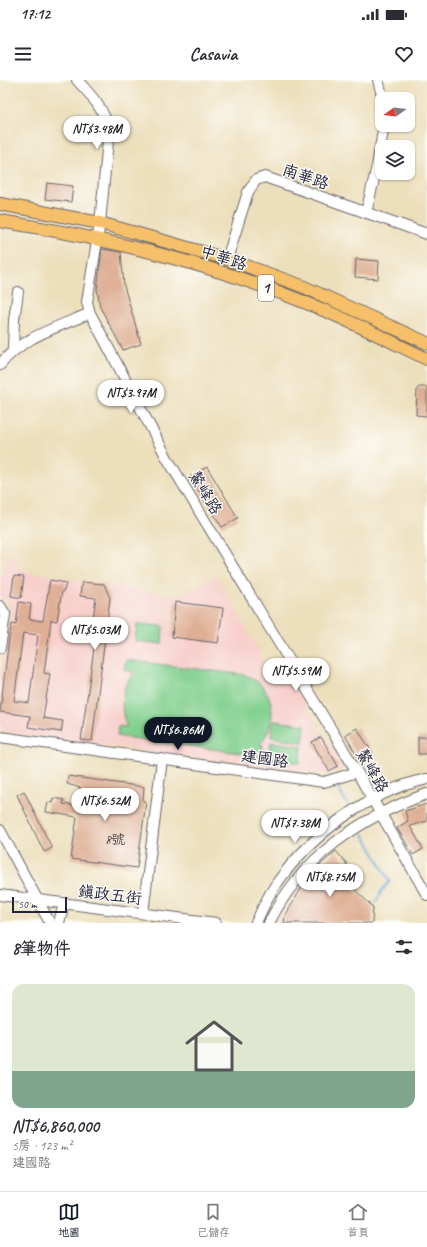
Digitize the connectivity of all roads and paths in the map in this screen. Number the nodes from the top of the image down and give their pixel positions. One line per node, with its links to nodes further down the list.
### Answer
1 (76, 80): 8 (street, 鰲峰路)
2 (378, 80): 3 (street)
3 (381, 92)
4 (383, 132): 6 (street)
5 (0, 204): 8 (main road, 中華路 / 1)
6 (366, 213): 9 (street, 南華路); 11 (street, 南華路)
7 (0, 221): 10 (main road, 中華路 / 1)
8 (100, 223): 10 (street, 鰲峰路); 11 (main road, 中華路 / 1)
9 (427, 234)
10 (97, 238): 13 (street, 鰲峰路); 16 (main road, 中華路 / 1)
11 (227, 259): 14 (main road, 中華路 / 1)
12 (18, 292): 15 (street)
13 (90, 313): 15 (street); 22 (street, 鰲峰路)
14 (427, 343)
15 (14, 350): 17 (street)
16 (427, 359)
17 (0, 365)
18 (0, 606): 19 (street)
19 (0, 648)
20 (0, 737): 21 (street, 建國路)
21 (162, 760): 22 (street, 建國路); 32 (street)
22 (357, 772): 25 (street, 鰲峰路)
23 (427, 779): 25 (street)
24 (427, 794): 26 (street)
25 (373, 800): 26 (street, 鰲峰路); 36 (street)
26 (380, 813): 28 (street, 鰲峰路); 37 (street)
27 (0, 830): 30 (street)
28 (425, 889)
29 (0, 896): 30 (street, 鎮政五街)
30 (38, 900): 31 (street, 鎮政五街); 33 (street)
31 (64, 903): 32 (street, 鎮政五街); 34 (street)
32 (143, 913): 35 (street, 鎮政五街)
33 (50, 923)
34 (58, 923)
35 (216, 923)
36 (256, 923)
37 (269, 923)

